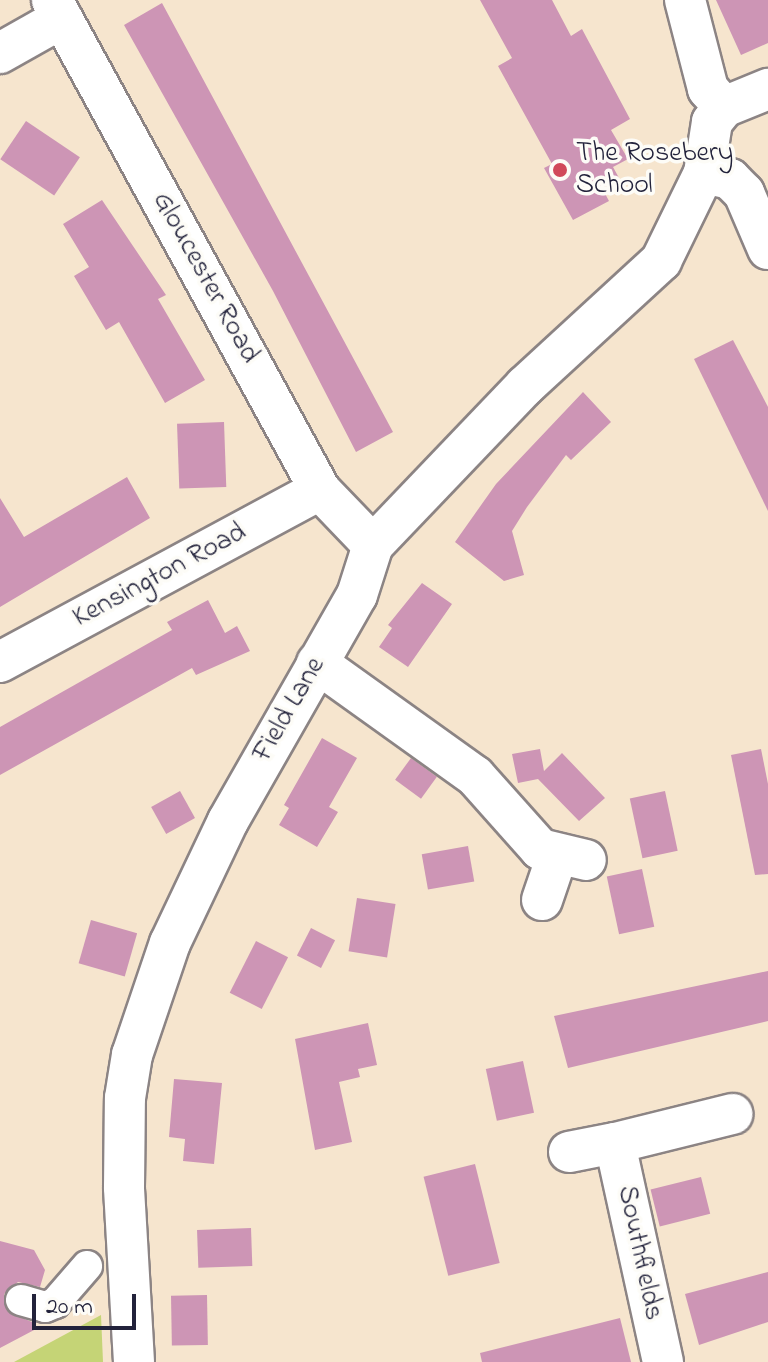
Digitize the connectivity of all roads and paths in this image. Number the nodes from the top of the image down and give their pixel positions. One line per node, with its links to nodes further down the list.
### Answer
1 (685, 0): 5 (street)
2 (57, 9): 3 (street); 8 (street, Gloucester Road)
3 (0, 53)
4 (768, 89): 5 (street)
5 (724, 107): 6 (street, Field Lane)
6 (704, 173): 7 (street); 9 (street, Field Lane)
7 (768, 249)
8 (320, 490): 9 (street, Gloucester Road); 10 (street, Kensington Road)
9 (373, 545): 11 (street, Field Lane)
10 (0, 662)
11 (317, 663): 12 (street); 18 (street, Field Lane)
12 (542, 900)
13 (732, 1114): 14 (street)
14 (615, 1143): 15 (street); 19 (street, Southfields)
15 (569, 1152)
16 (87, 1266): 17 (street)
17 (21, 1300)
18 (134, 1362)
19 (663, 1362)

